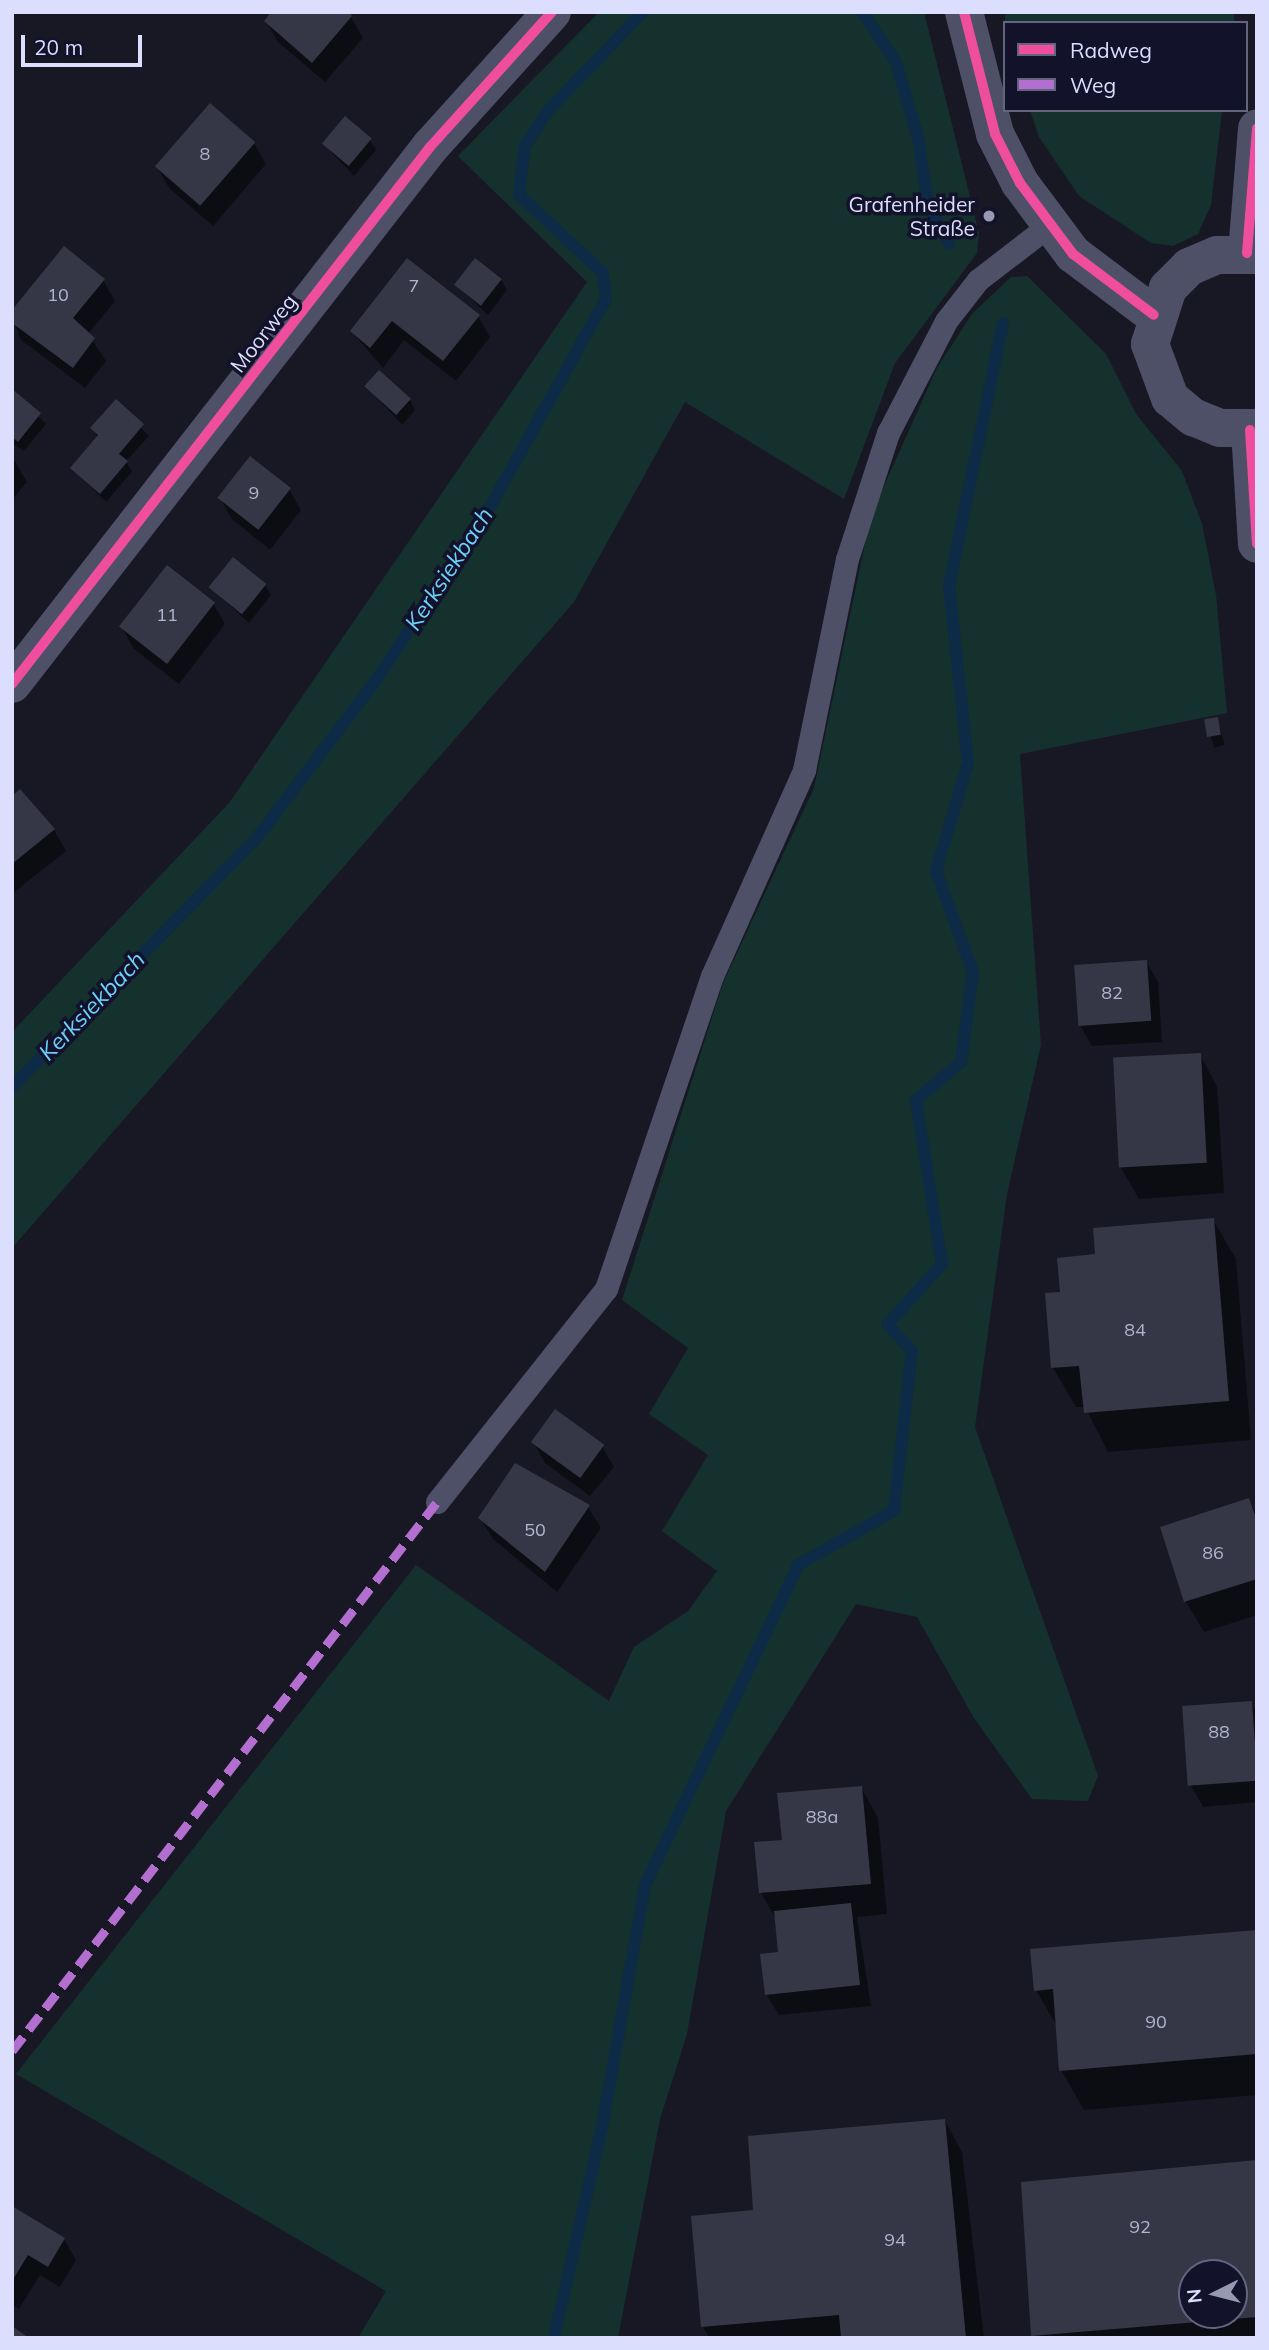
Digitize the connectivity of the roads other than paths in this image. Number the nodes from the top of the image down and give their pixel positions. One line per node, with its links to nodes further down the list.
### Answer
1 (552, 12): 9 (street, Moorweg)
2 (964, 12): 4 (street)
3 (1257, 128): 5 (street)
4 (1048, 226): 6 (street); 10 (lane)
5 (1252, 254): 6 (street)
6 (1154, 315): 7 (street)
7 (1253, 429): 8 (street)
8 (1257, 544)
9 (12, 684)
10 (437, 1502)

